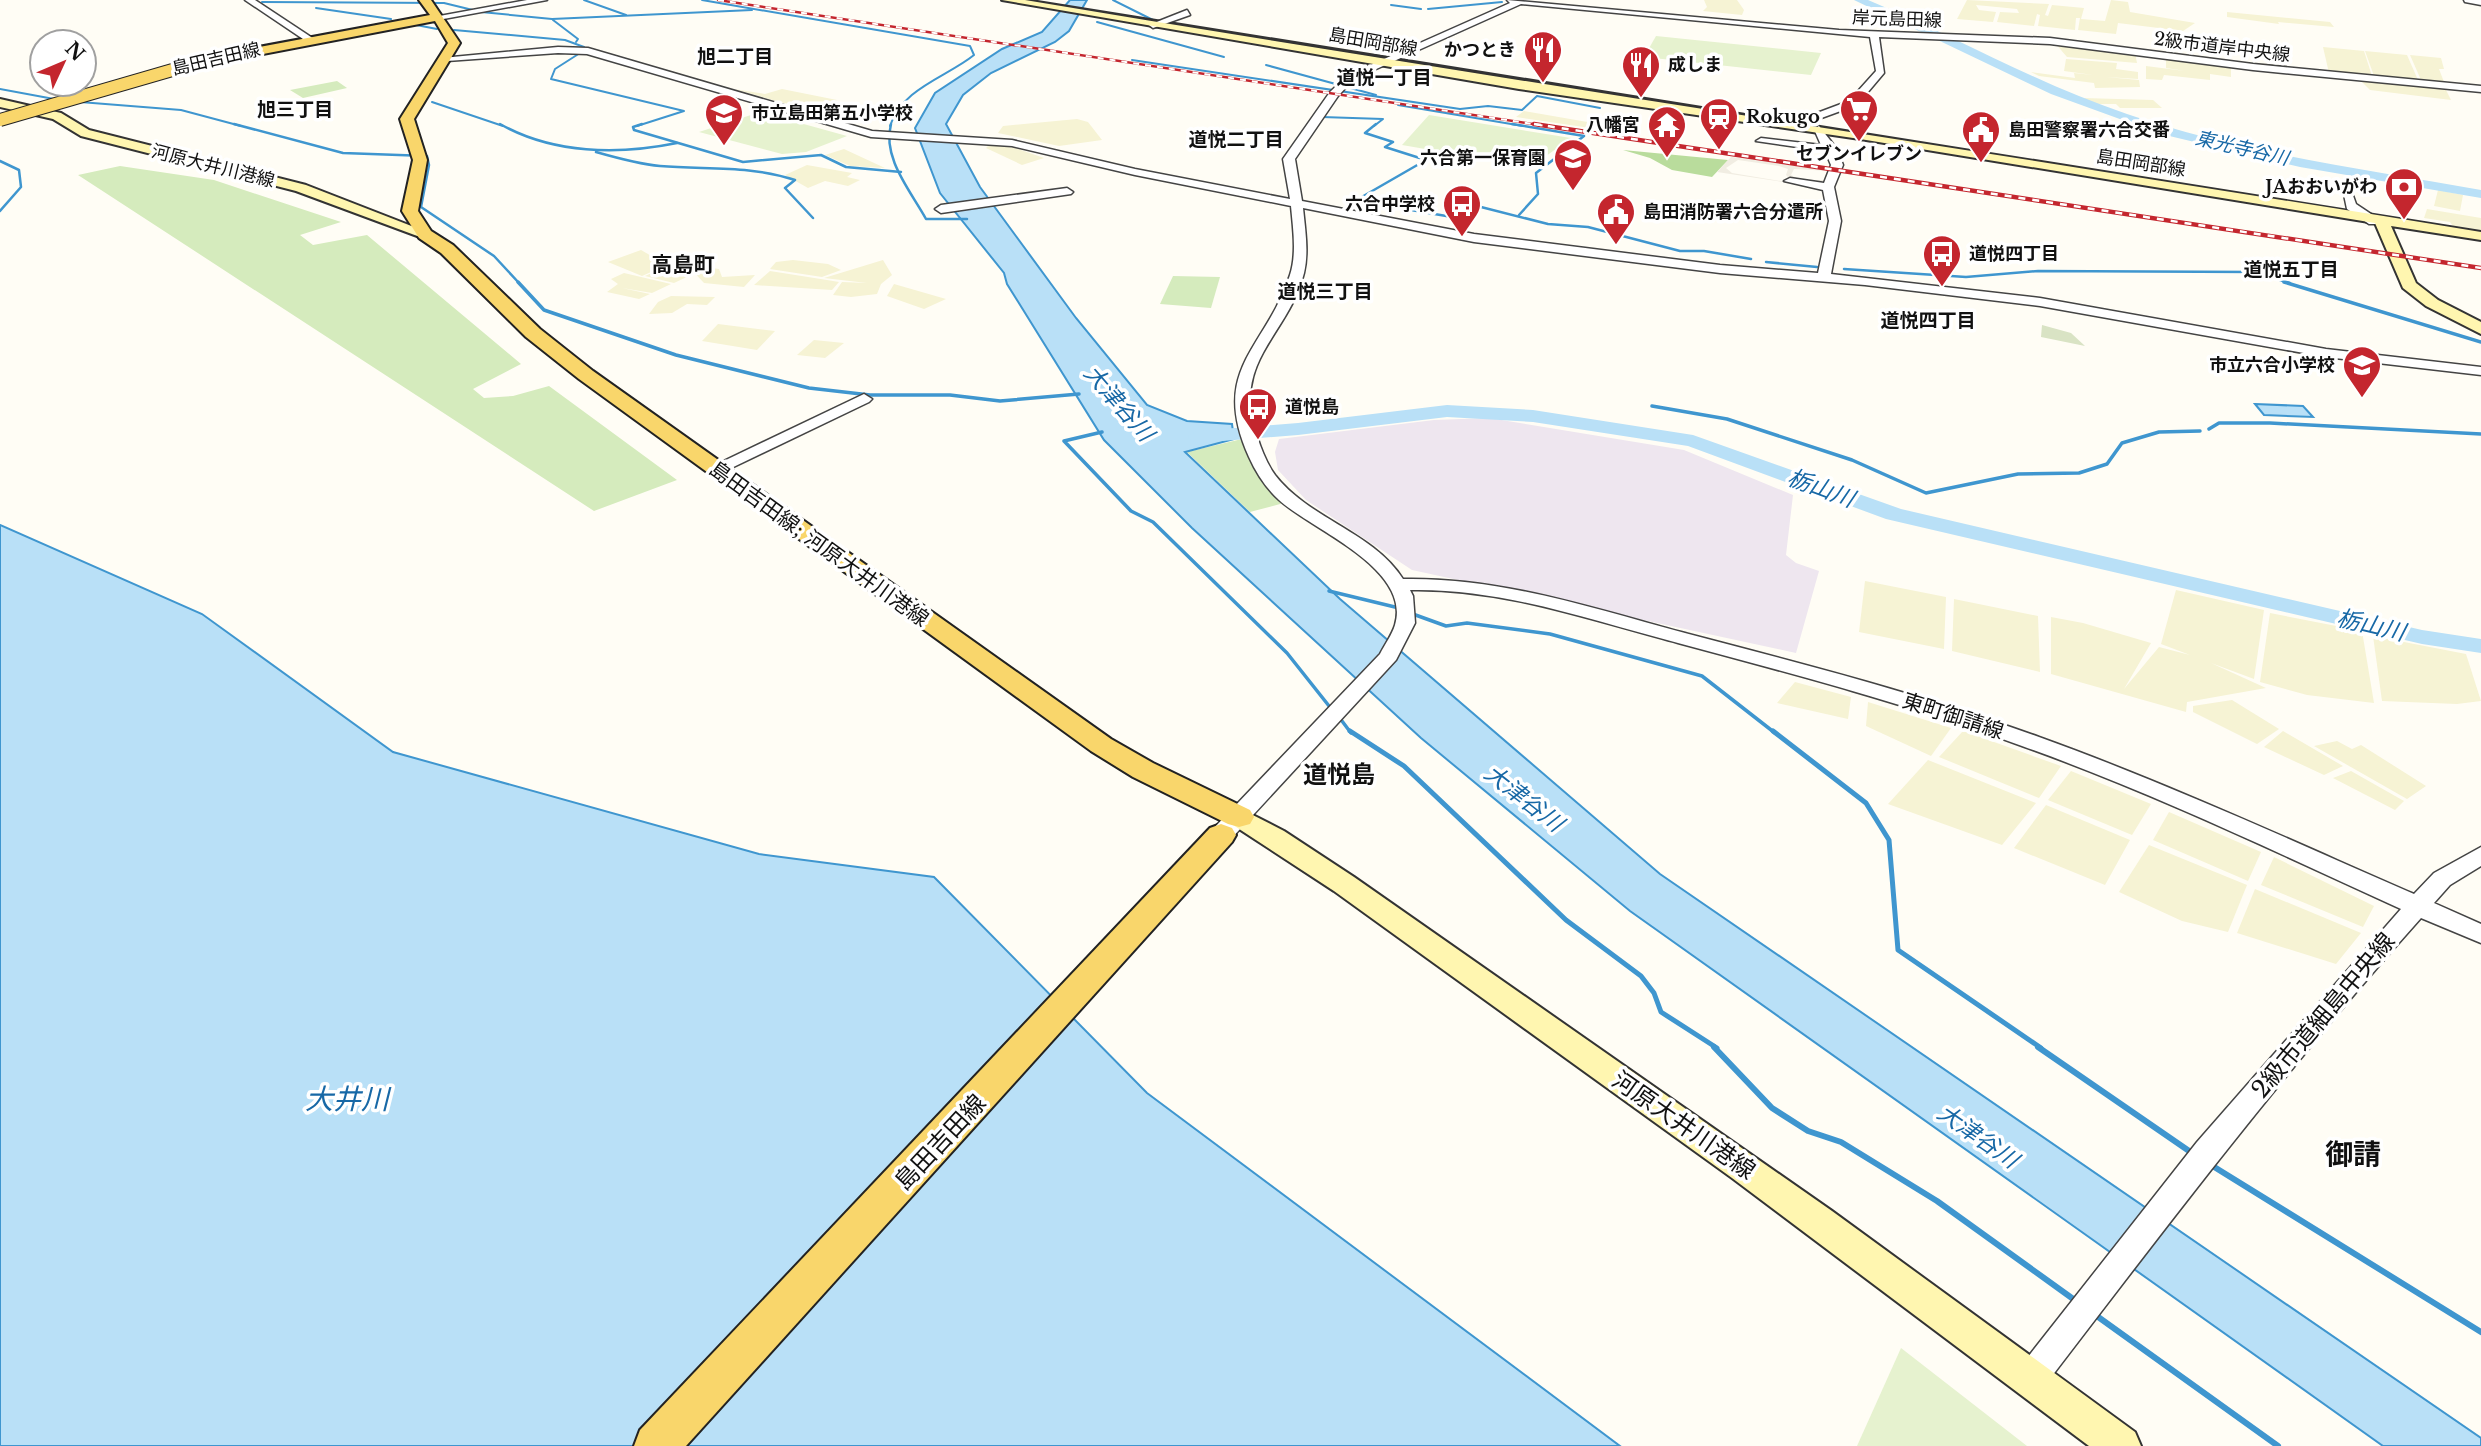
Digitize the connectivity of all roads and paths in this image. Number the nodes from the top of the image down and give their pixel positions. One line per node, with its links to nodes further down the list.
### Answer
1 (249, 0): 14 (street)
2 (425, 0): 10 (main road)
3 (543, 0): 10 (street)
4 (1007, 0): 11 (main road, 島田岡部線)
5 (1501, 0): 7 (street, 岸元島田線)
6 (2468, 0): 8 (street)
7 (1521, 1): 12 (street, 岸元島田線); 16 (street)
8 (2481, 2)
9 (1186, 13): 11 (street)
10 (438, 17): 14 (main road, 島田吉田線); 15 (main road)
11 (1153, 25): 16 (main road, 島田岡部線)
12 (1874, 35): 13 (street, 岸元島田線); 20 (street)
13 (1958, 37): 17 (street, 2級市道岸中央線)
14 (309, 39): 19 (main road, 島田吉田線, bridge)
15 (447, 58): 28 (street); 31 (main road)
16 (1382, 63): 21 (main road, 島田岡部線); 28 (street)
17 (2481, 89)
18 (0, 103): 31 (main road, 河原大井川港線)
19 (0, 120)
20 (1805, 121)
21 (1818, 129): 23 (street); 30 (main road, 島田岡部線)
22 (1761, 141): 23 (street)
23 (1832, 149): 25 (street)
24 (1790, 181): 25 (street)
25 (1828, 187): 33 (street)
26 (1067, 192): 29 (street)
27 (2347, 192): 30 (street)
28 (1297, 203): 33 (street); 38 (street)
29 (941, 209)
30 (2378, 222): 32 (main road, 島田岡部線); 34 (main road)
31 (425, 234): 37 (main road, 島田吉田線; 河原大井川港線)
32 (2481, 236)
33 (1824, 277): 35 (street)
34 (2481, 329)
35 (2481, 371)
36 (864, 399): 37 (street)
37 (715, 469): 39 (main road, 島田吉田線; 河原大井川港線)
38 (1398, 585): 39 (street); 41 (street, 東町御請線)
39 (1230, 826): 43 (main road, 河原大井川港線); 44 (main road, 島田吉田線)
40 (2481, 855): 41 (street, 2級市道細島中央線)
41 (2418, 906): 42 (street, 東町御請線); 43 (street, 2級市道細島中央線)
42 (2481, 934)
43 (2031, 1378): 45 (main road, 河原大井川港線)
44 (656, 1446)
45 (2122, 1446)

